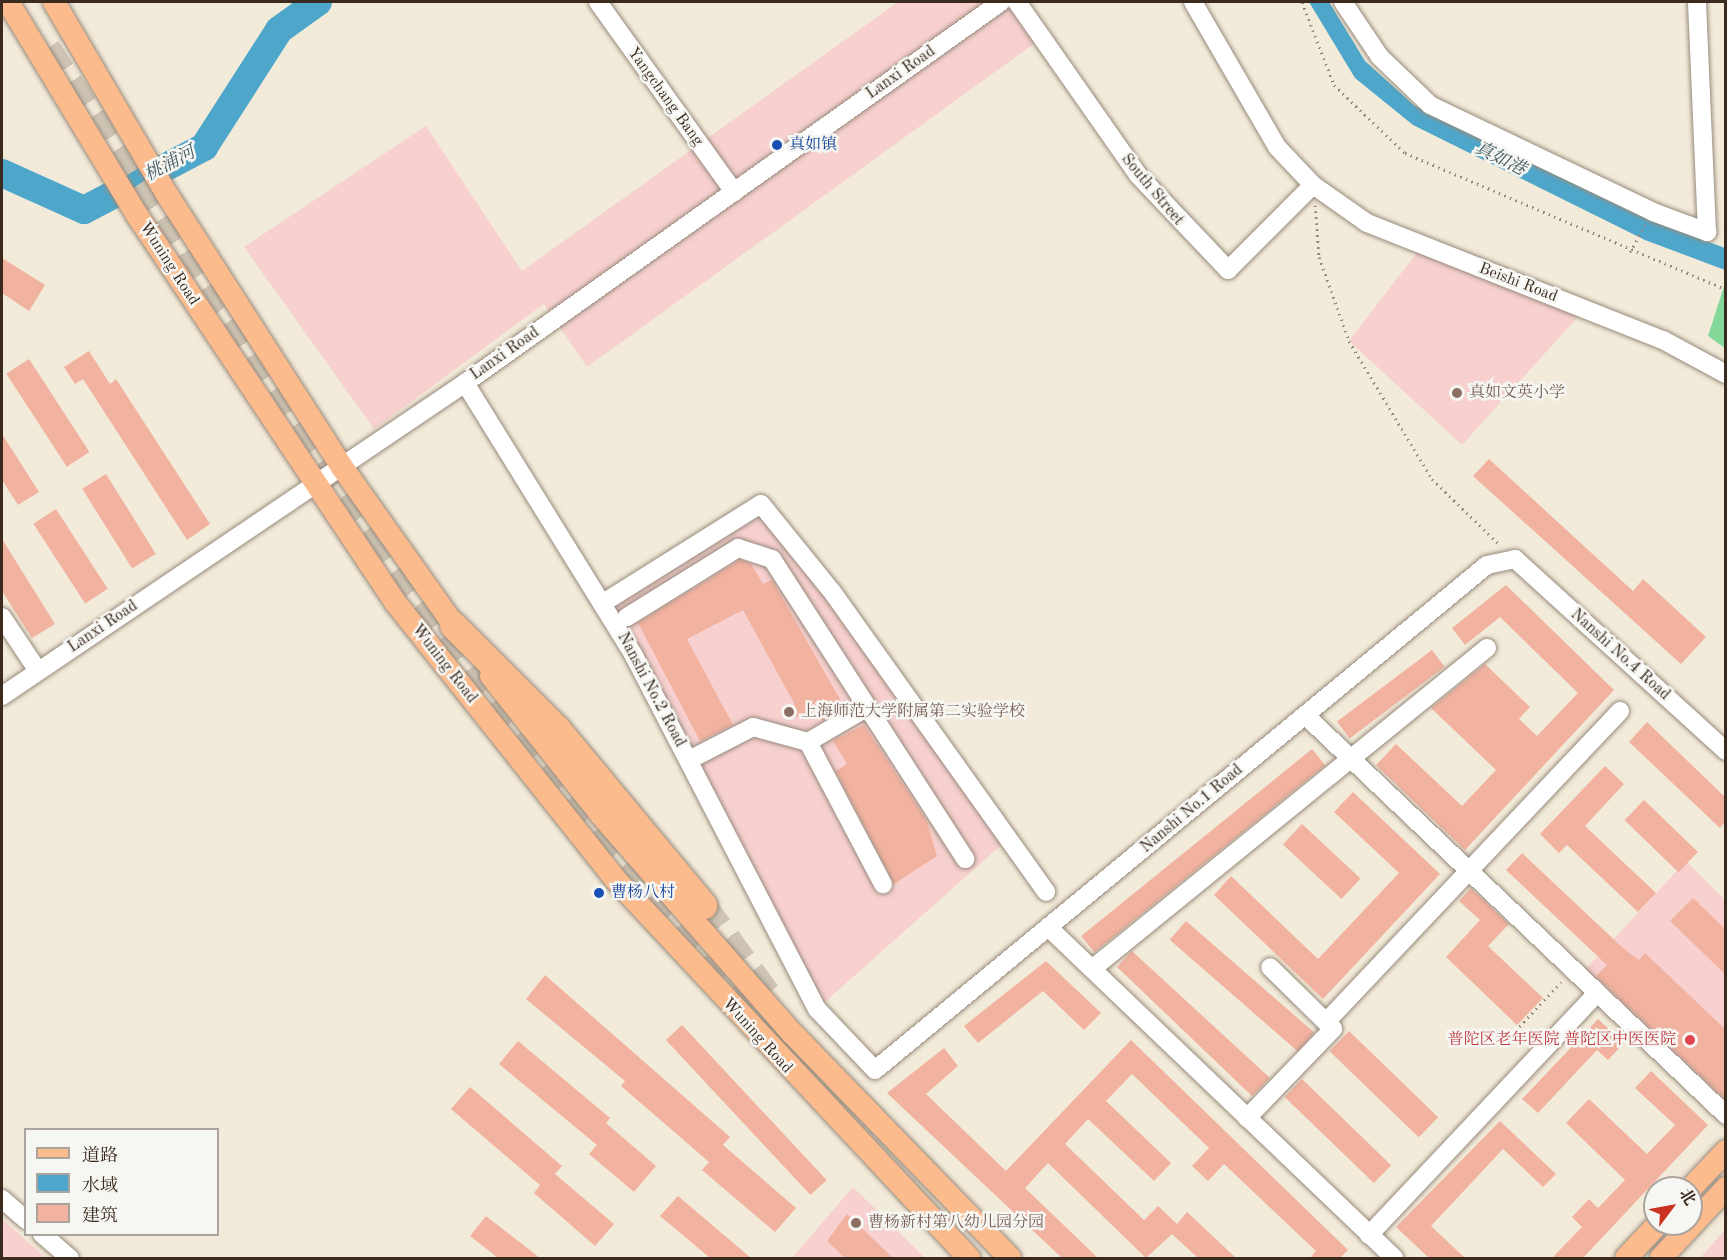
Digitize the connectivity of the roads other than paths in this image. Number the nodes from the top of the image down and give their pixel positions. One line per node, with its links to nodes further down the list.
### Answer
1 (8, 2): 14 (main road, Wuning Road)
2 (54, 2): 13 (main road, Wuning Road)
3 (598, 2): 10 (street, Yangchang Bang)
4 (1001, 2): 10 (street, Lanxi Road)
5 (1017, 2): 9 (street, South Street)
6 (1193, 2): 9 (street, Beishi Road)
7 (1344, 2): 8 (street)
8 (1697, 2)
9 (1313, 185): 11 (street, Beishi Road)
10 (734, 192): 12 (street, Lanxi Road)
11 (1725, 374)
12 (465, 383): 13 (street, Lanxi Road); 16 (street, Nanshi No.2 Road)
13 (342, 467): 14 (street, Lanxi Road); 19 (main road, Wuning Road)
14 (314, 487): 21 (street, Lanxi Road); 52 (main road, Wuning Road)
15 (1515, 559): 25 (street, Nanshi No.1 Road); 27 (street, Nanshi No.4 Road)
16 (603, 603): 29 (street, Nanshi No.2 Road); 33 (street)
17 (2, 617): 21 (street)
18 (627, 617): 23 (street)
19 (453, 625): 34 (highway); 53 (main road, Wuning Road)
20 (1487, 648): 28 (street)
21 (38, 671): 22 (street, Lanxi Road)
22 (2, 696)
23 (868, 707): 26 (street); 30 (street)
24 (1620, 711): 31 (street)
25 (1305, 715): 28 (street); 35 (street, Nanshi No.1 Road)
26 (808, 742): 29 (street); 32 (street)
27 (1725, 751)
28 (1351, 759): 31 (street); 37 (street)
29 (689, 760): 40 (street, Nanshi No.2 Road)
30 (966, 859)
31 (1469, 871): 38 (street); 39 (street)
32 (883, 884)
33 (1046, 892)
34 (703, 905)
35 (1048, 927): 37 (street); 40 (street, Nanshi No.1 Road)
36 (1270, 968): 39 (street)
37 (1092, 969): 42 (street)
38 (1597, 993): 41 (street); 48 (street)
39 (1326, 1022): 42 (street)
40 (875, 1070)
41 (1725, 1115)
42 (1246, 1118): 48 (street)
43 (1725, 1151): 44 (main road)
44 (1702, 1176)
45 (1725, 1188): 56 (main road)
46 (2, 1199): 47 (street)
47 (24, 1218)
48 (1369, 1235): 54 (street)
49 (44, 1236): 51 (street)
50 (1647, 1236): 55 (main road)
51 (70, 1258)
52 (969, 1258)
53 (1010, 1258)
54 (1394, 1258)
55 (1626, 1258)
56 (1661, 1258)

